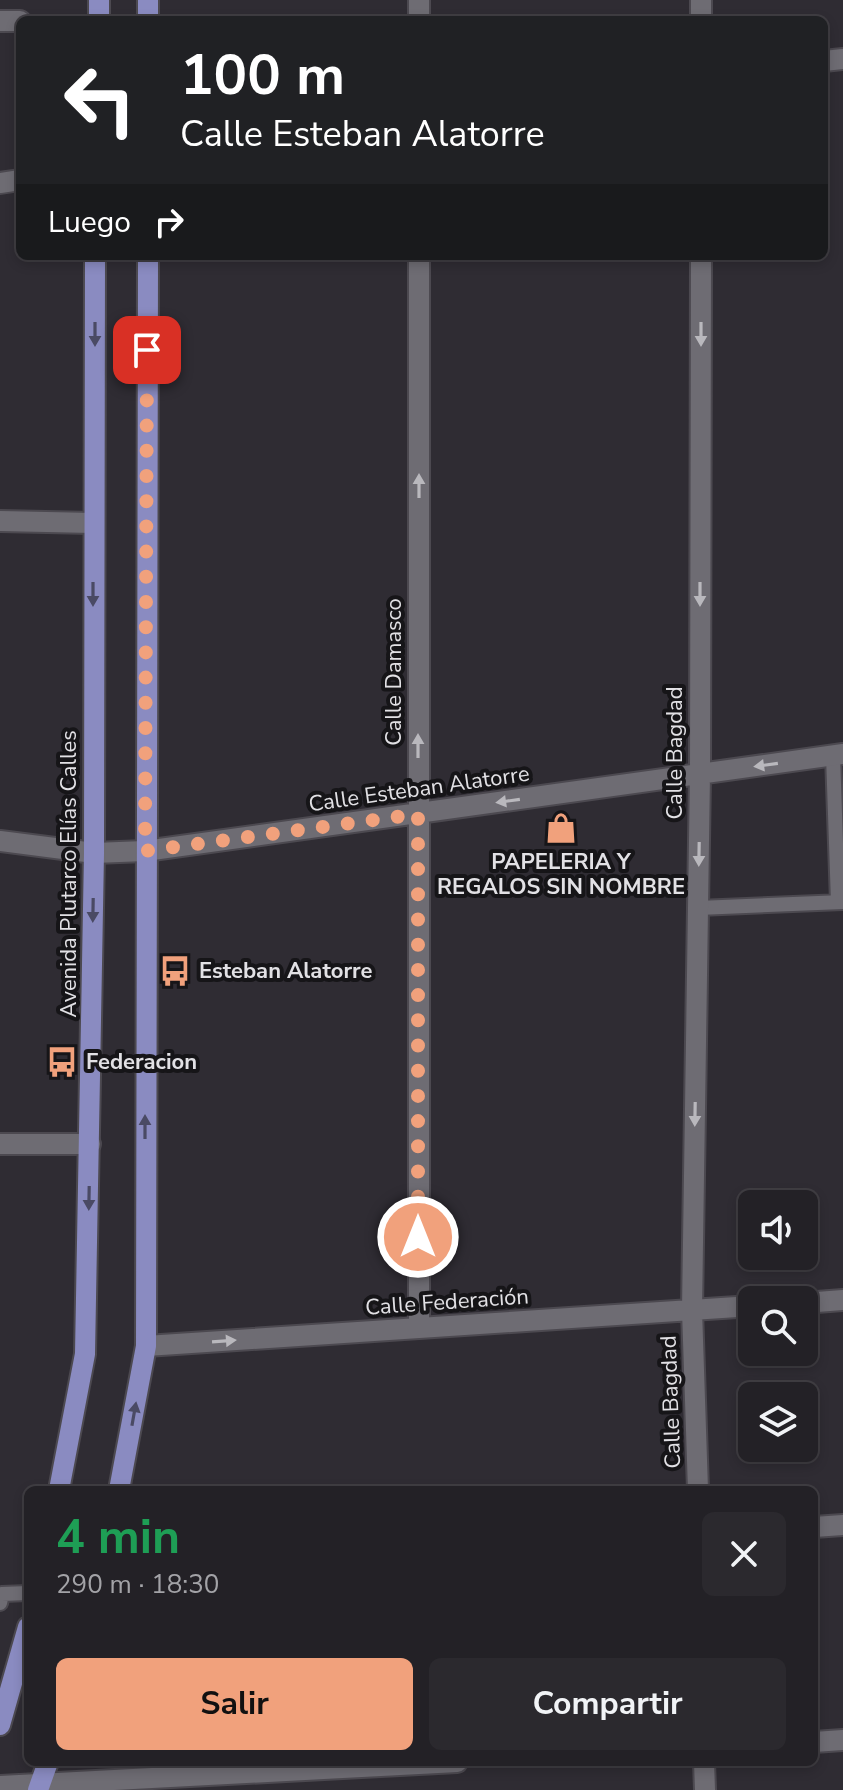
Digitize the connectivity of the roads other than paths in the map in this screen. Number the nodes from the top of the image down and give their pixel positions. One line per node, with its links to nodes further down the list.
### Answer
1 (95, 260): 6 (main road, Avenida Plutarco Elías Calles, one-way to 6)
2 (148, 260): 11 (main road)
3 (419, 260): 9 (street, Calle Damasco, one-way to 3)
4 (701, 260): 8 (street, Calle Bagdad, one-way to 8)
5 (0, 521): 6 (street)
6 (93, 523): 12 (main road, Avenida Plutarco Elías Calles, one-way to 12)
7 (838, 754): 8 (street, Calle Esteban Alatorre, one-way to 8); 13 (lane)
8 (700, 774): 9 (street, Calle Esteban Alatorre, one-way to 9); 14 (street, Calle Bagdad, one-way to 14)
9 (418, 814): 11 (street, Calle Esteban Alatorre); 21 (street, Calle Damasco)
10 (0, 841): 12 (street, Calle Esteban Alatorre)
11 (145, 851): 12 (street, Calle Esteban Alatorre); 22 (main road, one-way to 11)
12 (94, 853): 16 (main road, Avenida Plutarco Elías Calles, one-way to 16)
13 (841, 902): 14 (lane)
14 (698, 908): 20 (street, Calle Bagdad, one-way to 20)
15 (0, 1144): 16 (street)
16 (90, 1144): 23 (main road, Avenida Plutarco Elías Calles, one-way to 23)
17 (843, 1300): 18 (street)
18 (818, 1302)
19 (738, 1307): 20 (street, Calle Federación)
20 (692, 1310): 21 (street, Calle Federación); 25 (street, Calle Bagdad)
21 (419, 1328): 22 (street, Calle Federación, one-way to 21)
22 (146, 1346): 24 (main road, one-way to 22)
23 (60, 1486)
24 (120, 1486)
25 (698, 1486)
26 (843, 1525): 27 (street)
27 (818, 1527)
28 (24, 1594): 29 (lane)
29 (1, 1597)
30 (24, 1641): 31 (main road)
31 (0, 1725)
32 (843, 1740): 33 (street)
33 (818, 1742)
34 (47, 1766): 39 (main road)
35 (378, 1766): 37 (street)
36 (704, 1766): 40 (street)
37 (160, 1777): 39 (street)
38 (0, 1786): 39 (street)
39 (39, 1788)
40 (705, 1790)

